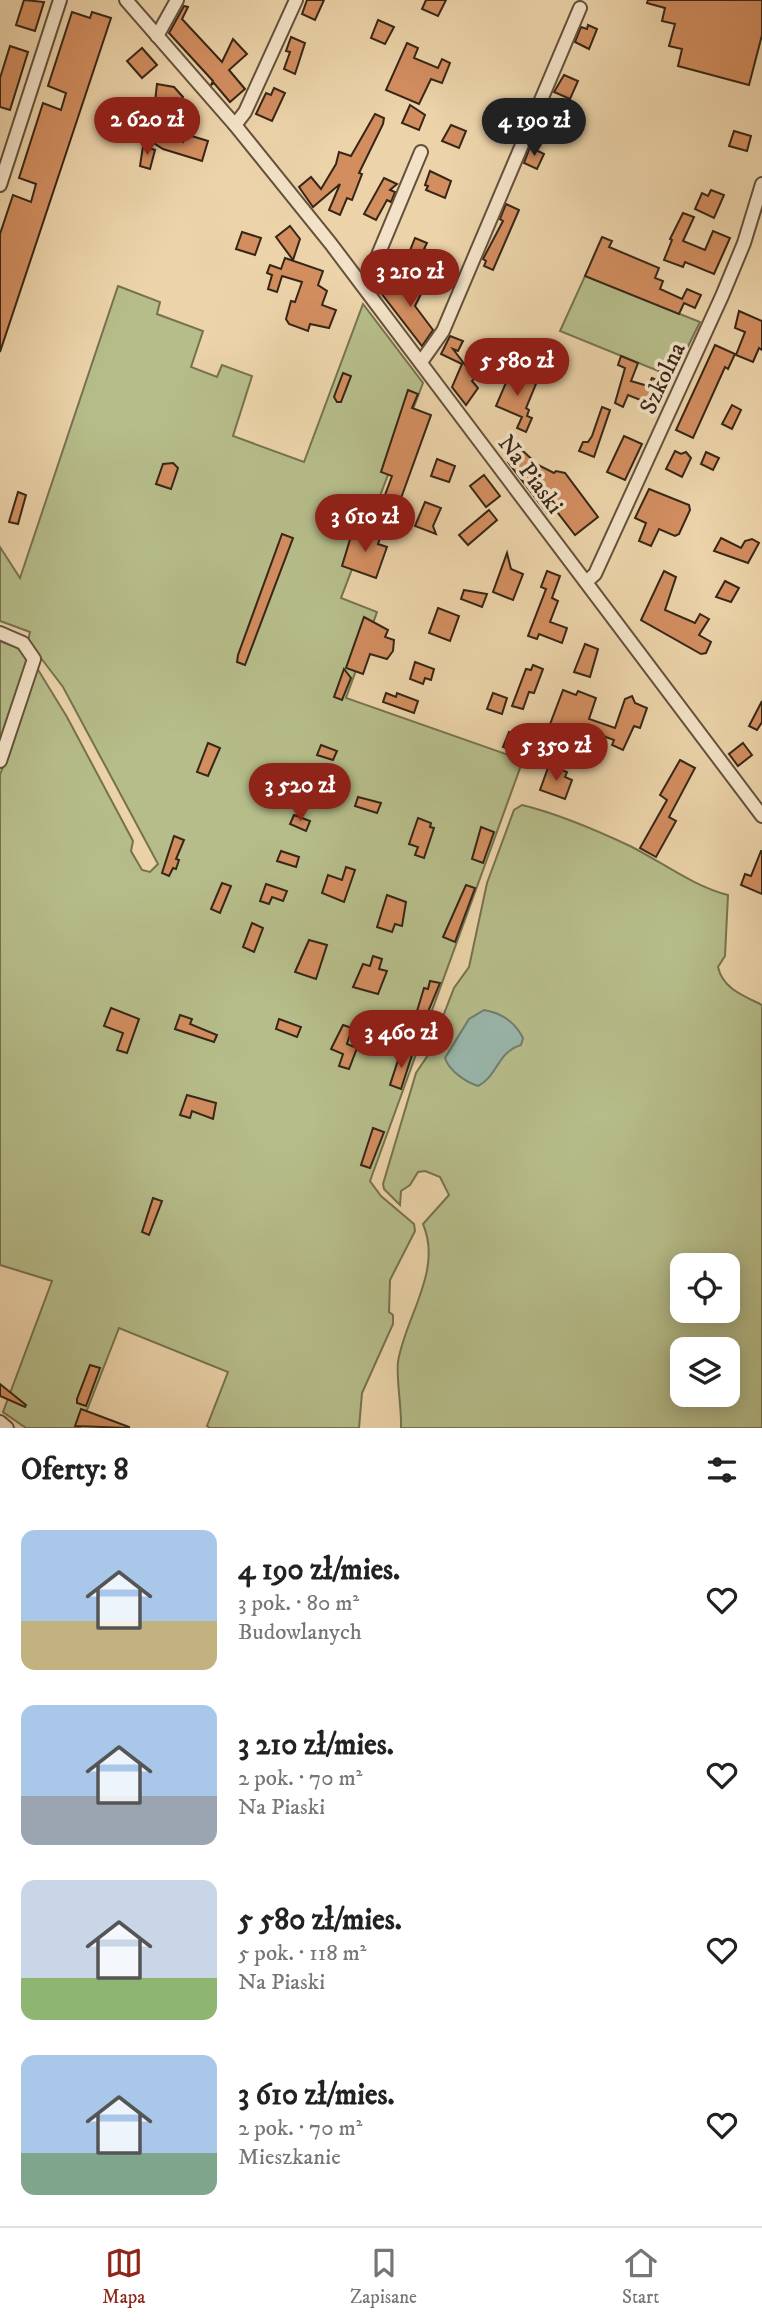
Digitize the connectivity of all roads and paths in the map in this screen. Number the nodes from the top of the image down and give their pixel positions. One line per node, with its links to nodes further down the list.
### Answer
1 (60, 0): 10 (street)
2 (126, 0): 6 (street, Na Piaski)
3 (177, 0): 6 (street)
4 (296, 0): 7 (street)
5 (580, 8): 12 (street)
6 (157, 36): 7 (street, Na Piaski)
7 (235, 125): 11 (street, Na Piaski)
8 (421, 152): 11 (street)
9 (762, 184): 13 (street, Szkolna)
10 (0, 186)
11 (362, 284): 12 (street, Na Piaski)
12 (421, 362): 13 (street, Na Piaski)
13 (586, 582): 16 (street, Na Piaski)
14 (0, 634): 15 (street)
15 (0, 761)
16 (762, 816)
17 (0, 1422): 18 (street)
18 (8, 1428)

